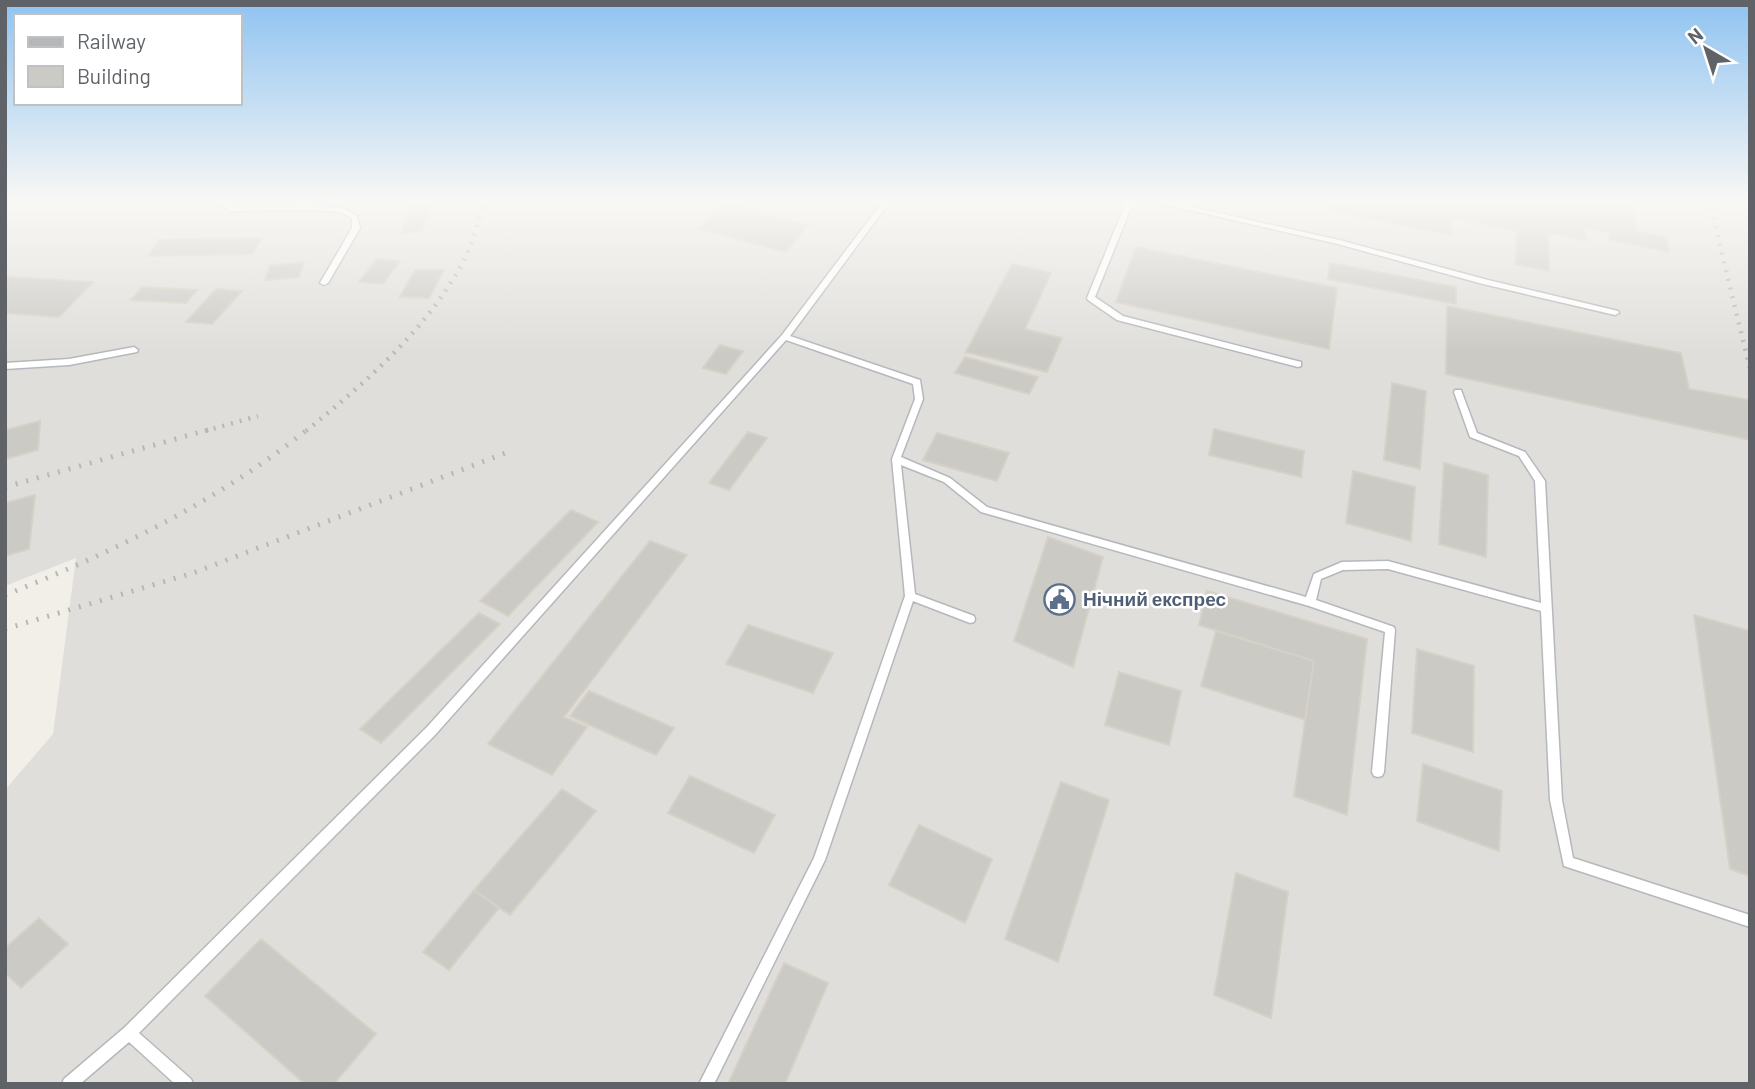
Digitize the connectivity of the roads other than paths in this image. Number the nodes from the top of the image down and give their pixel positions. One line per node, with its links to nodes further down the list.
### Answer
1 (343, 251): 5 (lane)
2 (850, 251): 7 (lane)
3 (1110, 251): 9 (lane)
4 (1371, 251): 6 (lane)
5 (324, 283)
6 (1615, 313)
7 (785, 337): 12 (lane); 19 (lane)
8 (134, 350): 10 (lane)
9 (1298, 364)
10 (5, 366)
11 (1458, 392): 15 (lane)
12 (896, 459): 13 (lane); 14 (lane)
13 (910, 596): 16 (lane); 22 (lane)
14 (1310, 602): 15 (lane); 17 (lane)
15 (1546, 608): 18 (lane)
16 (970, 618)
17 (1378, 772)
18 (1750, 921)
19 (129, 1033): 20 (lane); 21 (lane)
20 (69, 1084)
21 (186, 1084)
22 (706, 1084)

